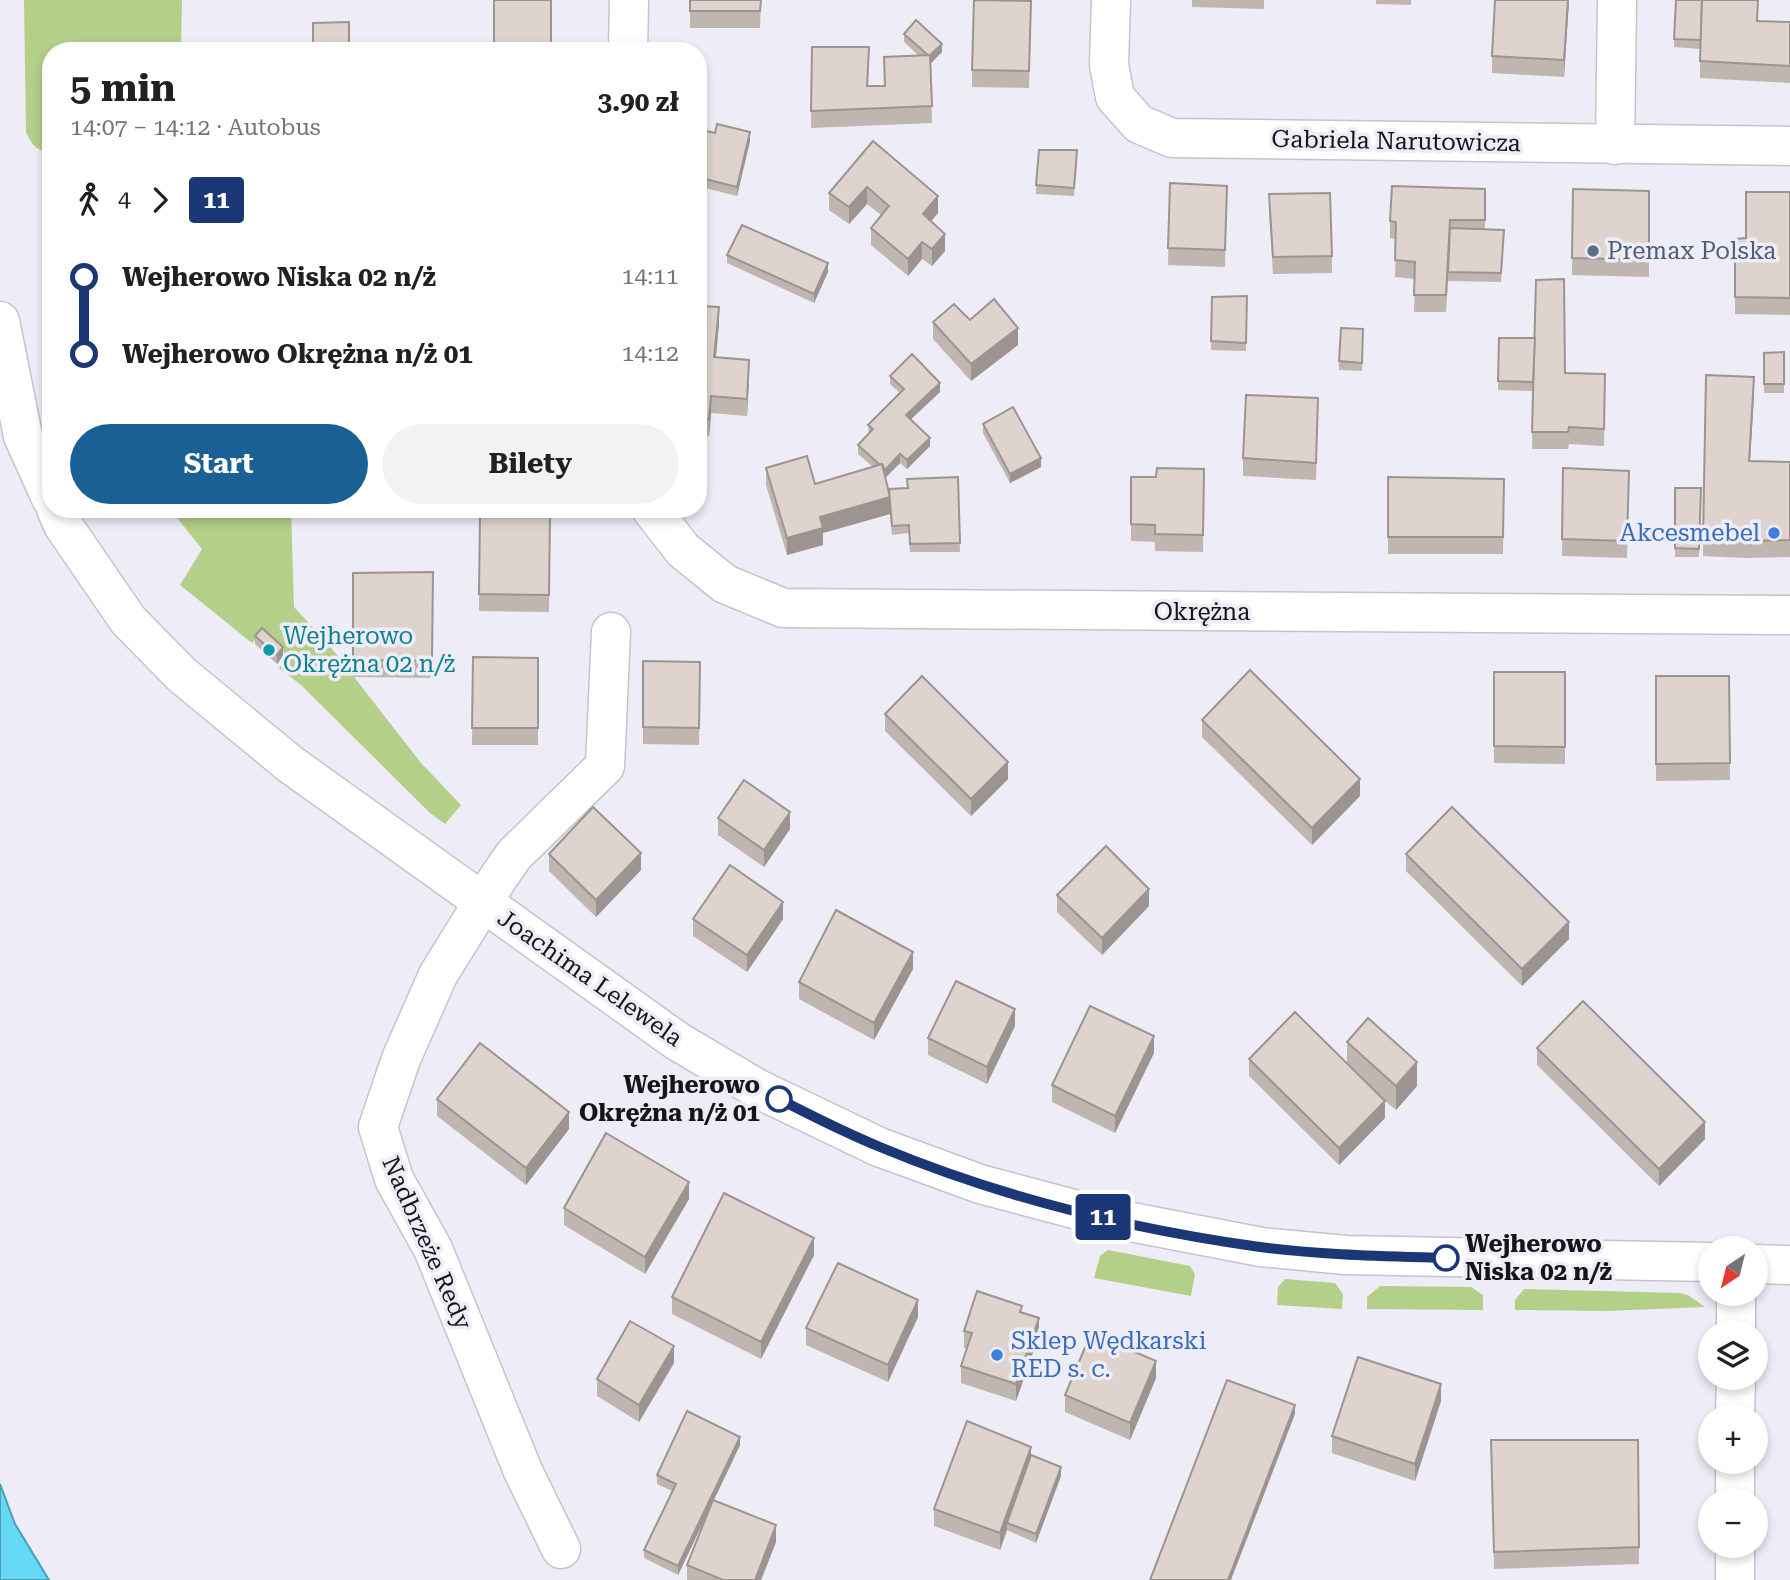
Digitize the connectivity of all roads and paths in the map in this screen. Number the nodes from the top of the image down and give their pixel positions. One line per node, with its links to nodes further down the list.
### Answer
1 (629, 0): 4 (street)
2 (1111, 0): 5 (street, Gabriela Narutowicza)
3 (1617, 0): 5 (street)
4 (628, 42)
5 (1615, 145): 6 (street, Gabriela Narutowicza)
6 (1790, 146)
7 (0, 321): 8 (street)
8 (42, 478)
9 (60, 518): 13 (street, Joachima Lelewela)
10 (658, 518): 11 (street, Okrężna)
11 (1790, 615)
12 (611, 632): 13 (street, Nadbrzeże Redy)
13 (484, 902): 14 (street, Joachima Lelewela); 17 (street, Nadbrzeże Redy)
14 (1698, 1262)
15 (1768, 1264): 16 (street)
16 (1790, 1265)
17 (561, 1549)
18 (1735, 1558): 19 (street)
19 (1735, 1580)

